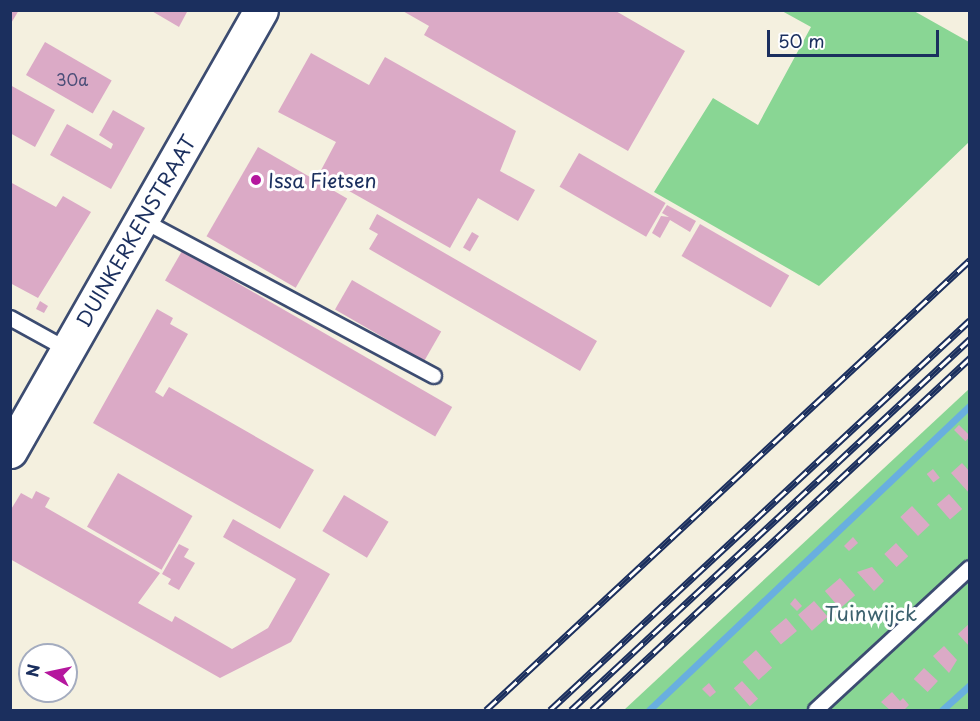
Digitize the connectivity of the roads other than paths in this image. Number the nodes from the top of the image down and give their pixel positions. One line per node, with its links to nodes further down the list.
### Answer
1 (261, 10): 2 (main road, DUINKERKENSTRAAT)
2 (142, 220): 4 (main road, DUINKERKENSTRAAT); 5 (lane)
3 (10, 318): 4 (lane)
4 (68, 350): 6 (main road, DUINKERKENSTRAAT)
5 (434, 376)
6 (10, 451)
7 (969, 568): 8 (lane)
8 (816, 711)

